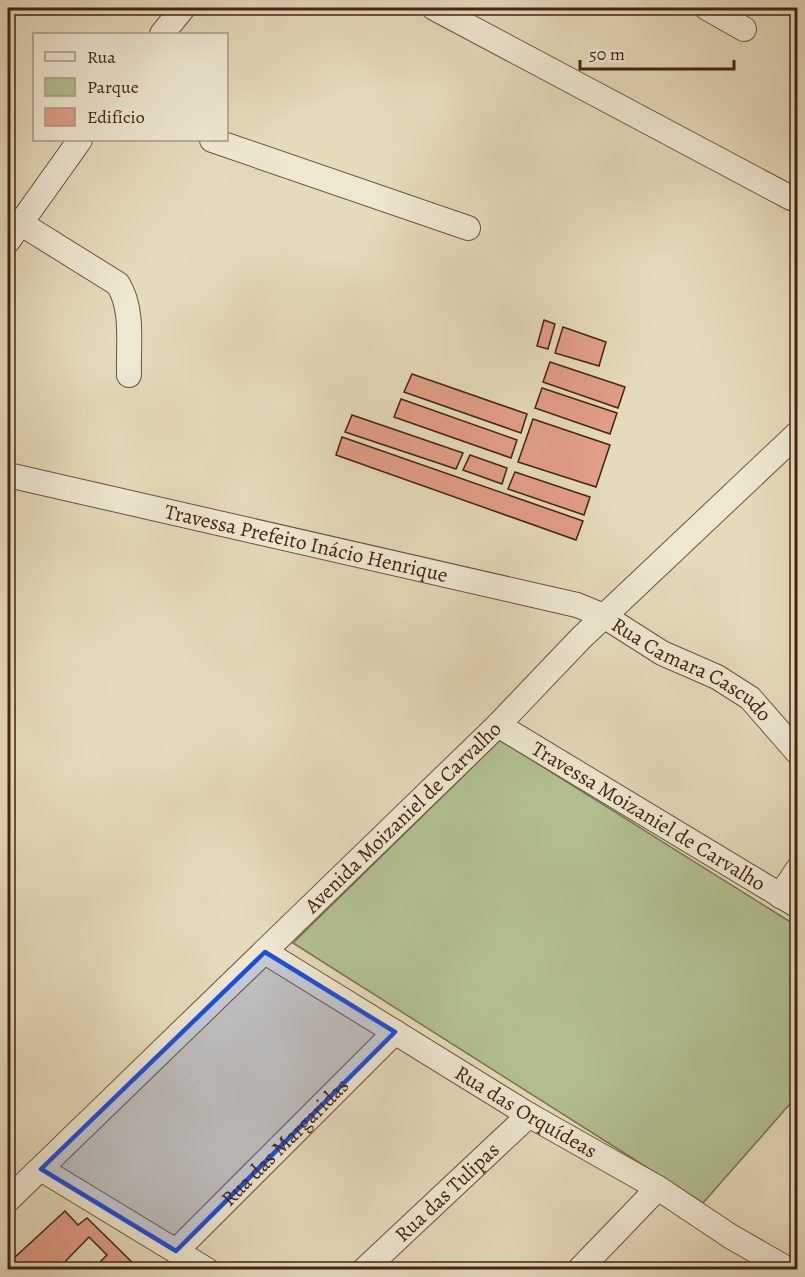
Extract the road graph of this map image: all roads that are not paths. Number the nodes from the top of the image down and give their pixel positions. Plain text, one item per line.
1 (183, 8) edge
2 (434, 8) edge
3 (707, 8) edge
4 (744, 29) dead end
5 (163, 33) edge
6 (79, 141) edge
7 (215, 141) edge
8 (791, 198) dead end
9 (468, 228) dead end
10 (14, 232) edge
11 (129, 375) dead end
12 (798, 433) edge
13 (8, 475) edge
14 (604, 616) junction
15 (498, 725) junction
16 (798, 753) edge
17 (798, 870) edge
18 (789, 901) edge
19 (266, 952) junction
20 (395, 1032) junction
21 (528, 1115) junction
22 (41, 1169) junction
23 (658, 1188) junction
24 (8, 1200) edge
25 (176, 1251) junction
26 (798, 1263) edge
27 (207, 1269) edge
28 (364, 1269) edge
29 (579, 1269) edge
30 (790, 1269) edge

1 - 5 street
2 - 8 street
3 - 4 street
6 - 10 street
7 - 9 street
10 - 11 street
12 - 14 street, Avenida Moizaniel de Carvalho
13 - 14 street, Travessa Prefeito Inácio Henrique
14 - 15 street, Avenida Moizaniel de Carvalho
14 - 16 street, Rua Camara Cascudo
15 - 18 street, Travessa Moizaniel de Carvalho
15 - 19 street, Avenida Moizaniel de Carvalho
17 - 18 street
19 - 20 street, Rua das Orquídeas
19 - 22 street, Avenida Moizaniel de Carvalho
20 - 21 street, Rua das Orquídeas
20 - 25 street, Rua das Margaridas
21 - 23 street, Rua das Orquídeas
21 - 28 street, Rua das Tulipas
22 - 24 street, Avenida Moizaniel de Carvalho
22 - 25 street
23 - 29 street
23 - 30 street, Rua das Orquídeas
25 - 27 street
26 - 30 street

